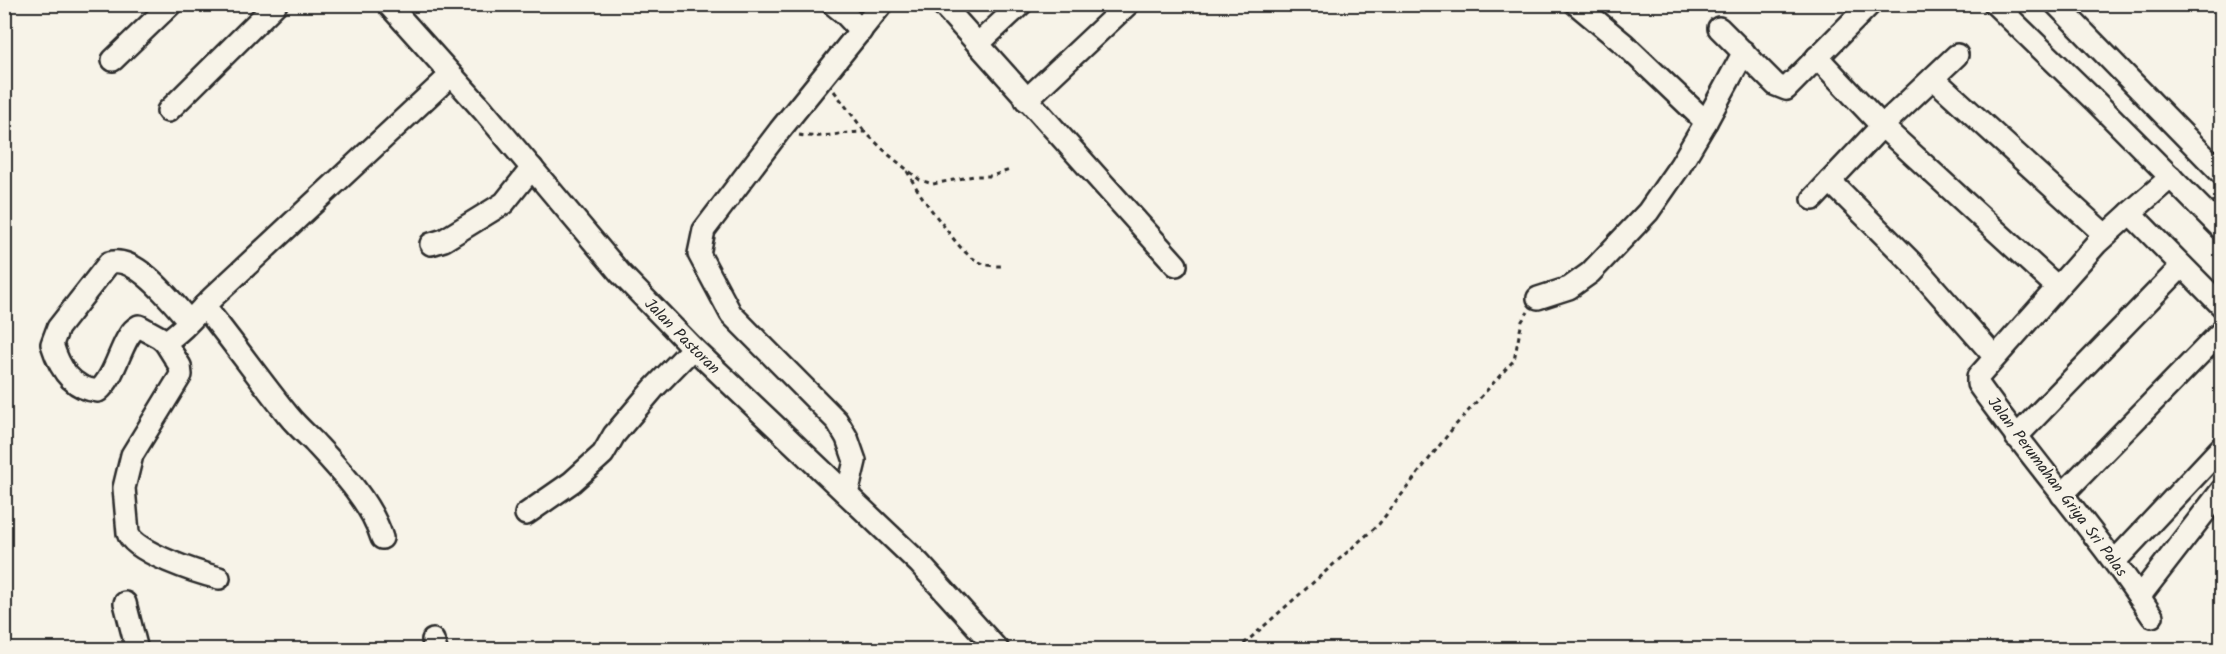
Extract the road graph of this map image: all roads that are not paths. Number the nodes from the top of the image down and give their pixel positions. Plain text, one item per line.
1 (171, 4) edge
2 (276, 4) edge
3 (388, 4) edge
4 (833, 4) edge
5 (882, 4) edge
6 (942, 4) edge
7 (1021, 4) edge
8 (1128, 4) edge
9 (1576, 4) edge
10 (1870, 4) edge
11 (1995, 4) edge
12 (2056, 4) edge
13 (1719, 28) dead end
14 (861, 31) junction
15 (978, 44) junction
16 (1744, 52) junction
17 (1957, 55) dead end
18 (1817, 57) junction
19 (113, 60) dead end
20 (452, 75) junction
21 (1934, 78) junction
22 (1026, 100) junction
23 (168, 111) dead end
24 (1706, 122) junction
25 (1882, 126) junction
26 (532, 168) junction
27 (2222, 174) edge
28 (2171, 177) junction
29 (1830, 181) junction
30 (1813, 199) dead end
31 (2136, 219) junction
32 (2222, 229) edge
33 (2105, 235) junction
34 (431, 244) dead end
35 (1176, 265) dead end
36 (2182, 266) junction
37 (2057, 287) junction
38 (1538, 298) road end
39 (2222, 306) edge
40 (197, 313) junction
41 (2222, 331) edge
42 (165, 342) junction
43 (693, 348) junction
44 (1995, 357) junction
45 (2016, 436) junction
46 (2222, 447) edge
47 (2222, 490) edge
48 (847, 494) junction
49 (2062, 495) junction
50 (526, 514) dead end
51 (382, 538) dead end
52 (2115, 561) junction
53 (219, 578) dead end
54 (2139, 597) junction
55 (125, 603) dead end
56 (2151, 616) dead end
57 (136, 650) edge
58 (998, 650) edge

1 - 19 street
2 - 23 street
3 - 20 street, Jalan Pastoran
4 - 14 street
5 - 14 street
6 - 15 street
7 - 15 street
8 - 22 street
9 - 24 street
10 - 18 street
11 - 28 street
12 - 27 street
13 - 16 street
14 - 48 street
15 - 22 street
16 - 18 street
16 - 24 street
17 - 21 street
18 - 25 street
20 - 26 street, Jalan Pastoran
20 - 40 street
21 - 25 street
21 - 33 street
22 - 35 street
24 - 38 street
25 - 29 street
25 - 37 street
26 - 34 street
26 - 43 street, Jalan Pastoran
28 - 31 street
28 - 32 street
29 - 30 street
29 - 44 street
31 - 33 street
31 - 36 street
33 - 37 street
36 - 39 street
36 - 45 street
37 - 44 street
40 - 42 street
40 - 42 street
40 - 51 street
41 - 49 street
42 - 53 street
43 - 48 street, Jalan Pastoran
43 - 50 street
44 - 45 street, Jalan Perumahan Griya Sri Palas
45 - 49 street, Jalan Perumahan Griya Sri Palas
46 - 52 street
47 - 54 street, Jalan Perumahan Griya Sri Palas
48 - 58 street, Jalan Pastoran
49 - 52 street, Jalan Perumahan Griya Sri Palas
52 - 54 street, Jalan Perumahan Griya Sri Palas
54 - 56 street, Jalan Perumahan Griya Sri Palas
55 - 57 street

